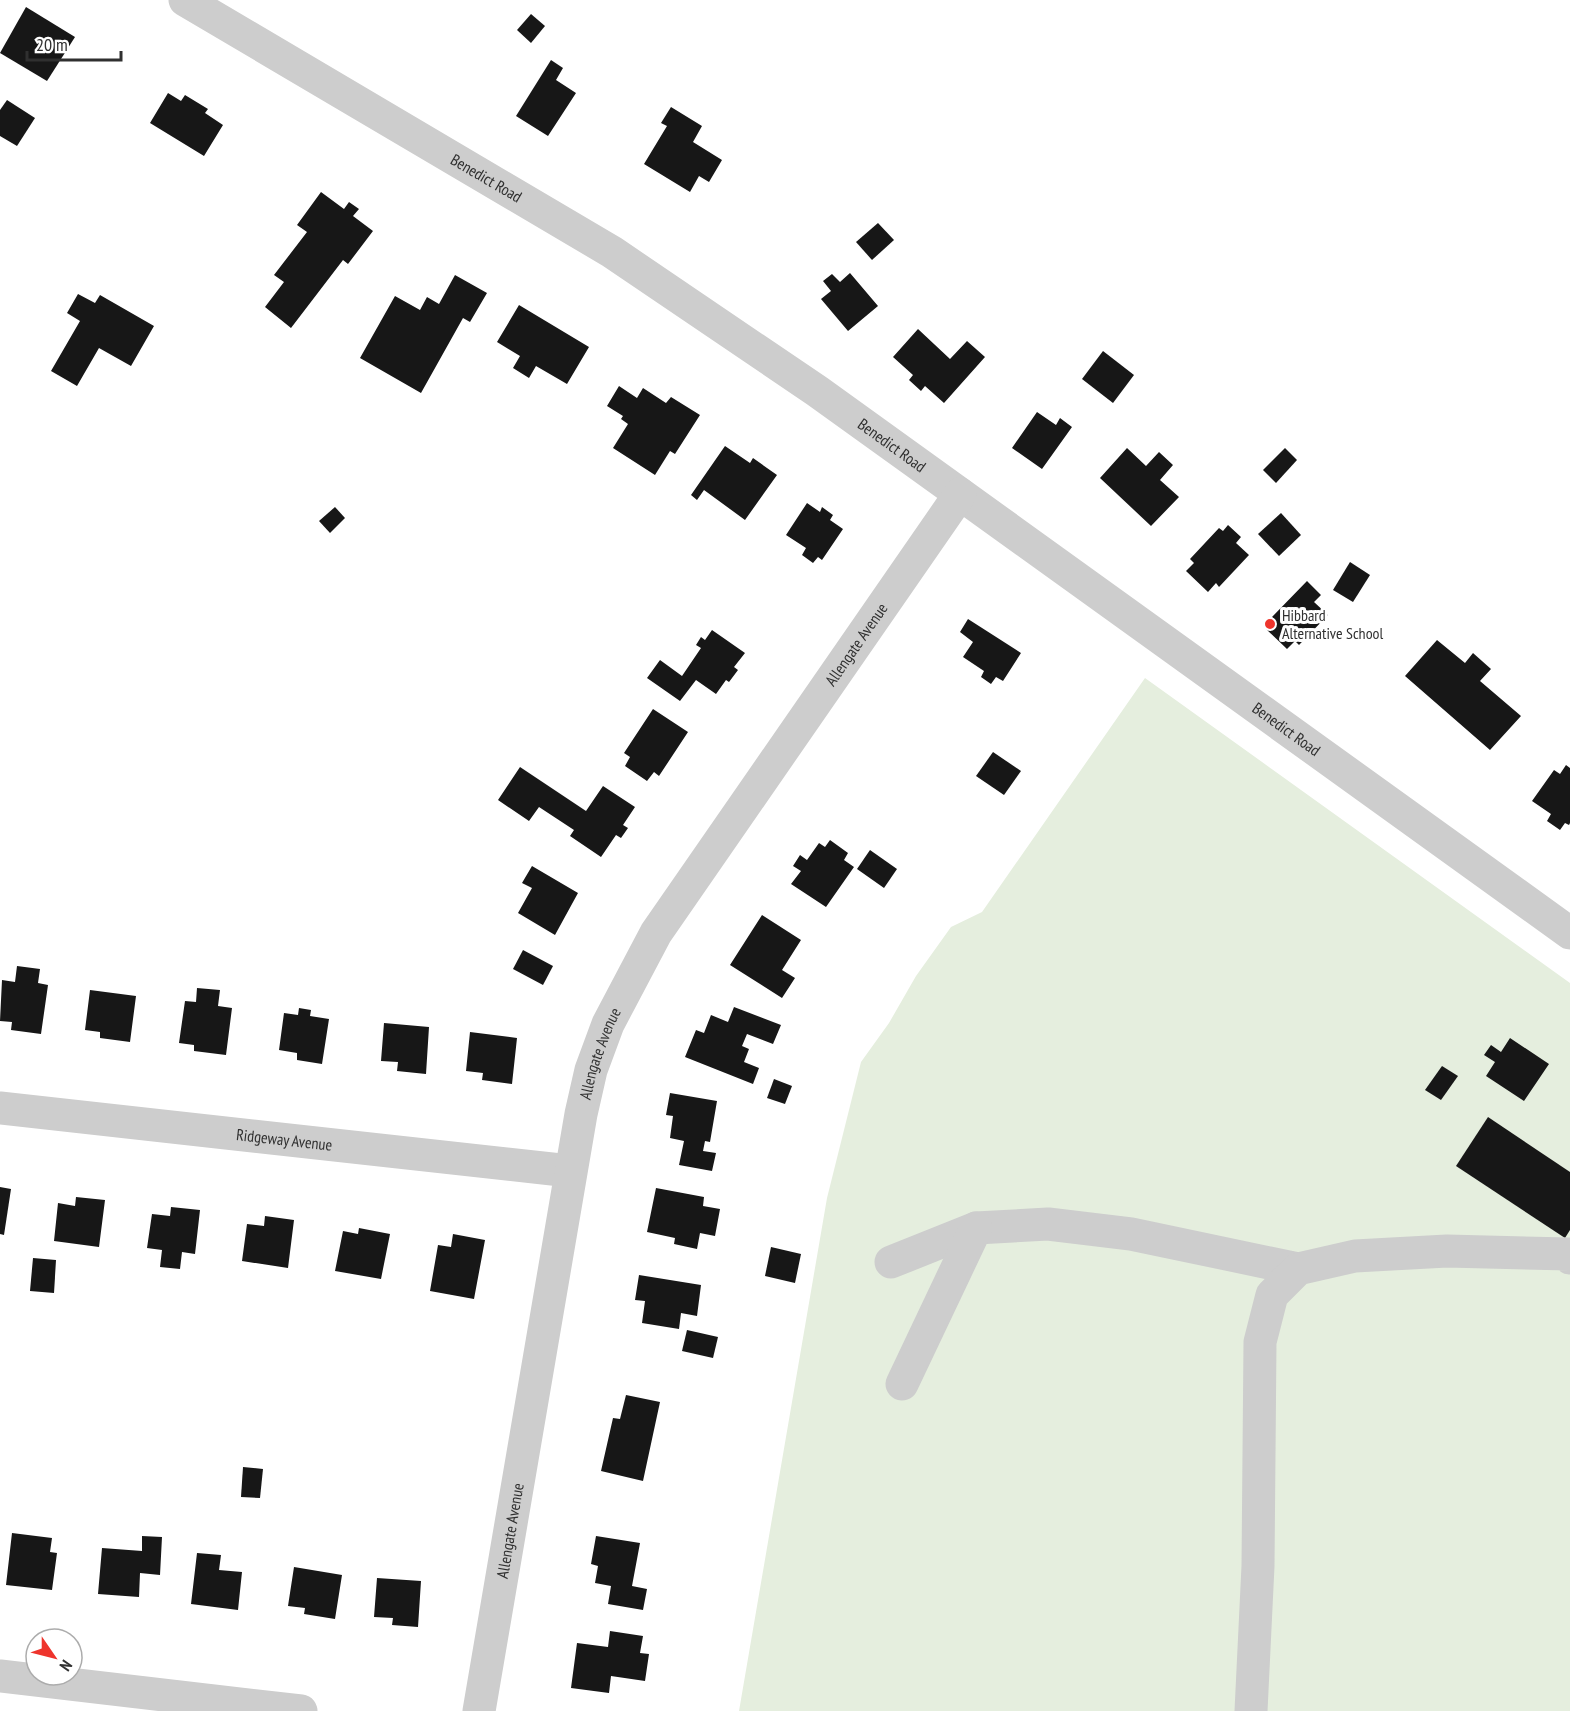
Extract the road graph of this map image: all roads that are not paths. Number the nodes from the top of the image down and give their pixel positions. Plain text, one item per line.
1 (185, 0) edge
2 (960, 494) junction
3 (1570, 933) edge
4 (0, 1108) edge
5 (570, 1171) junction
6 (976, 1228) junction
7 (1570, 1258) edge
8 (891, 1262) dead end
9 (1298, 1269) junction
10 (902, 1384) dead end
11 (0, 1676) edge
12 (301, 1711) edge
13 (479, 1711) edge
14 (1251, 1711) edge

1 - 2 street, Benedict Road
2 - 3 street, Benedict Road
2 - 5 street, Allengate Avenue
4 - 5 street, Ridgeway Avenue
5 - 13 street, Allengate Avenue
6 - 8 street
6 - 9 street
6 - 10 street
7 - 9 street
9 - 14 street
11 - 12 street

